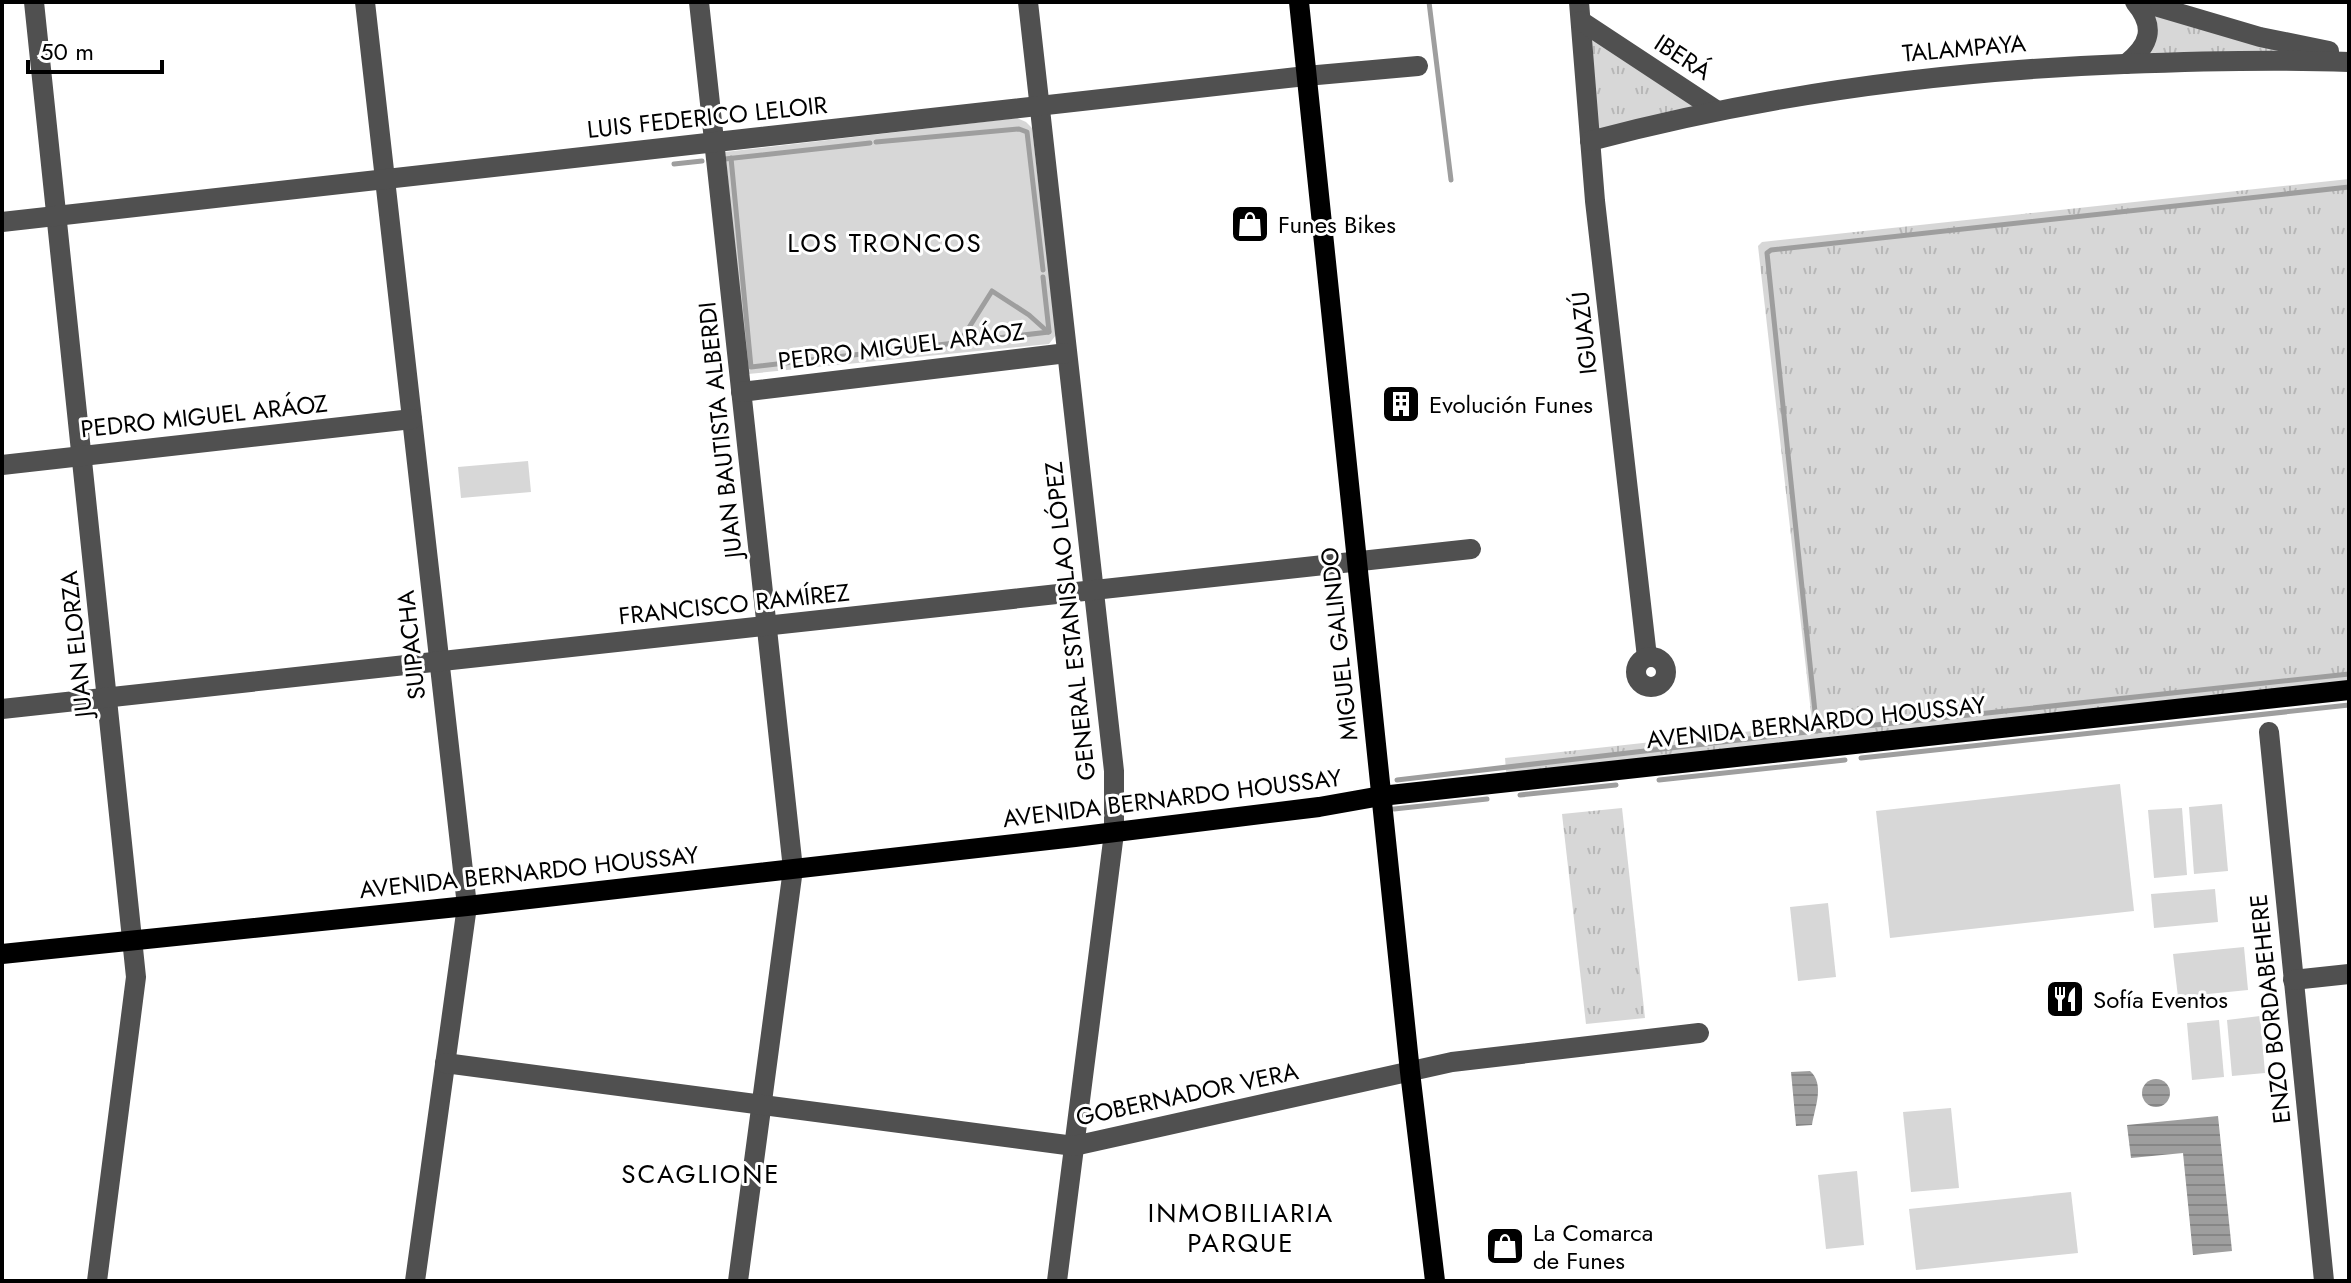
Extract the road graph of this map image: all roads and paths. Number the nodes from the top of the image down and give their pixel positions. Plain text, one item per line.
1 (34, 2) edge
2 (365, 2) edge
3 (699, 2) edge
4 (1028, 2) edge
5 (1299, 2) edge
6 (2138, 2) edge
7 (1580, 11) edge
8 (2349, 55) edge
9 (2349, 62) edge
10 (2126, 64) junction
11 (1418, 66) dead end
12 (1306, 76) junction
13 (1040, 106) junction
14 (1716, 110) junction
15 (1590, 141) junction
16 (714, 143) junction
17 (385, 179) junction
18 (57, 216) junction
19 (2, 222) edge
20 (1067, 353) junction
21 (741, 392) junction
22 (412, 419) junction
23 (83, 456) junction
24 (2, 465) edge
25 (1471, 549) dead end
26 (1357, 562) junction
27 (1094, 590) junction
28 (767, 626) junction
29 (1647, 657) dead end
30 (439, 662) junction
31 (2349, 690) edge
32 (108, 698) junction
33 (2, 709) edge
34 (2269, 732) dead end
35 (1381, 796) junction
36 (1114, 833) junction
37 (793, 869) junction
38 (467, 906) junction
39 (133, 940) junction
40 (2, 954) edge
41 (2349, 974) edge
42 (2293, 980) junction
43 (1699, 1033) dead end
44 (445, 1063) junction
45 (1410, 1072) junction
46 (762, 1105) junction
47 (1074, 1146) junction
48 (97, 1281) edge
49 (415, 1281) edge
50 (738, 1281) edge
51 (1057, 1281) edge
52 (1435, 1281) edge
53 (2324, 1281) edge

1 - 18 street, JUAN ELORZA
2 - 17 street, SUIPACHA
3 - 16 street, JUAN BAUTISTA ALBERDI
4 - 13 street, GENERAL ESTANISLAO LÓPEZ
5 - 12 main road, MIGUEL GALINDO
6 - 8 street
6 - 10 street
7 - 14 street, IBERÁ
7 - 15 street, IGUAZÚ
9 - 10 street, TALAMPAYA
10 - 14 street, TALAMPAYA
11 - 12 street, LUIS FEDERICO LELOIR
12 - 13 street, LUIS FEDERICO LELOIR
12 - 26 main road, MIGUEL GALINDO
13 - 16 street, LUIS FEDERICO LELOIR
13 - 20 street, GENERAL ESTANISLAO LÓPEZ
14 - 15 street, TALAMPAYA
15 - 29 street, IGUAZÚ
16 - 17 street, LUIS FEDERICO LELOIR
16 - 21 street, JUAN BAUTISTA ALBERDI
17 - 18 street, LUIS FEDERICO LELOIR
17 - 22 street, SUIPACHA
18 - 19 street, LUIS FEDERICO LELOIR
18 - 23 street, JUAN ELORZA
20 - 21 street, PEDRO MIGUEL ARÁOZ
20 - 27 street, GENERAL ESTANISLAO LÓPEZ
21 - 28 street, JUAN BAUTISTA ALBERDI
22 - 23 street, PEDRO MIGUEL ARÁOZ
22 - 30 street, SUIPACHA
23 - 24 street, PEDRO MIGUEL ARÁOZ
23 - 32 street, JUAN ELORZA
25 - 26 street, FRANCISCO RAMÍREZ
26 - 27 street, FRANCISCO RAMÍREZ
26 - 35 main road, MIGUEL GALINDO
27 - 28 street, FRANCISCO RAMÍREZ
27 - 36 street, GENERAL ESTANISLAO LÓPEZ
28 - 30 street, FRANCISCO RAMÍREZ
28 - 37 street, JUAN BAUTISTA ALBERDI
30 - 32 street, FRANCISCO RAMÍREZ
30 - 38 street, SUIPACHA
31 - 35 main road, AVENIDA BERNARDO HOUSSAY
32 - 33 street, FRANCISCO RAMÍREZ
32 - 39 street, JUAN ELORZA
34 - 42 street, ENZO BORDABEHERE
35 - 36 main road, AVENIDA BERNARDO HOUSSAY
35 - 45 main road, MIGUEL GALINDO
36 - 37 main road, AVENIDA BERNARDO HOUSSAY
36 - 47 street, GENERAL ESTANISLAO LÓPEZ
37 - 38 main road, AVENIDA BERNARDO HOUSSAY
37 - 46 street, JUAN BAUTISTA ALBERDI
38 - 39 main road, AVENIDA BERNARDO HOUSSAY
38 - 44 street, SUIPACHA
39 - 40 main road, AVENIDA BERNARDO HOUSSAY
39 - 48 street, JUAN ELORZA
41 - 42 street
42 - 53 street, ENZO BORDABEHERE
43 - 45 street, GOBERNADOR VERA
44 - 46 street, GOBERNADOR VERA
44 - 49 street, SUIPACHA
45 - 47 street, GOBERNADOR VERA
45 - 52 main road, MIGUEL GALINDO
46 - 47 street, GOBERNADOR VERA
46 - 50 street, JUAN BAUTISTA ALBERDI
47 - 51 street, GENERAL ESTANISLAO LÓPEZ

